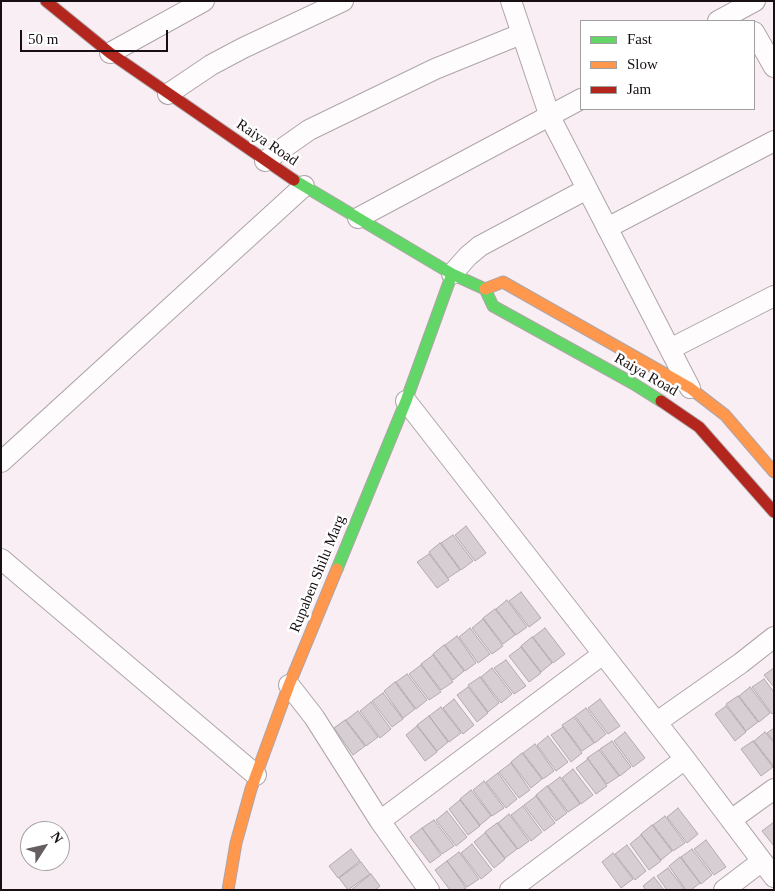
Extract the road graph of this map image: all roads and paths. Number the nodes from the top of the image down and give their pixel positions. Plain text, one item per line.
1 (204, 1) edge
2 (343, 1) edge
3 (511, 1) edge
4 (54, 4) edge
5 (745, 8) edge
6 (720, 20) edge
7 (521, 34) junction
8 (755, 34) edge
9 (110, 53) junction
10 (774, 67) edge
11 (168, 94) junction
12 (580, 100) edge
13 (550, 117) junction
14 (774, 141) edge
15 (265, 161) junction
16 (304, 186) junction
17 (587, 189) junction
18 (358, 218) junction
19 (607, 228) junction
20 (452, 274) junction
21 (485, 289) junction
22 (774, 296) edge
23 (670, 349) junction
24 (690, 388) junction
25 (406, 401) junction
26 (1, 462) edge
27 (774, 472) edge
28 (774, 512) edge
29 (1, 559) edge
30 (774, 636) edge
31 (603, 654) junction
32 (289, 685) junction
33 (657, 722) junction
34 (685, 758) junction
35 (256, 775) junction
36 (774, 789) edge
37 (731, 820) junction
38 (380, 821) junction
39 (768, 869) edge
40 (228, 890) edge
41 (429, 890) edge
42 (510, 890) edge
43 (724, 890) edge

1 - 9 street
2 - 11 street
3 - 7 street
4 - 9 street, Raiya Road
5 - 6 street
7 - 13 street
7 - 15 street
8 - 10 street
9 - 11 street, Raiya Road
11 - 15 street, Raiya Road
12 - 13 street
13 - 17 street
13 - 18 street
14 - 19 street
15 - 16 street, Raiya Road
16 - 18 street, Raiya Road
16 - 26 street
17 - 19 street
17 - 20 street
18 - 20 street, Raiya Road
19 - 23 street
20 - 21 street, Raiya Road
20 - 25 street, Rupaben Shilu Marg
21 - 24 street, Raiya Road
21 - 28 street, Raiya Road
22 - 23 street
23 - 24 street
24 - 27 street, Raiya Road
25 - 31 street
25 - 32 street, Rupaben Shilu Marg
29 - 35 street
30 - 33 street
31 - 33 street
31 - 38 street
32 - 35 street, Rupaben Shilu Marg
32 - 38 street
33 - 34 street
34 - 37 street
34 - 42 street
35 - 40 street, Rupaben Shilu Marg
36 - 37 street
37 - 39 street
38 - 41 street
39 - 43 street

